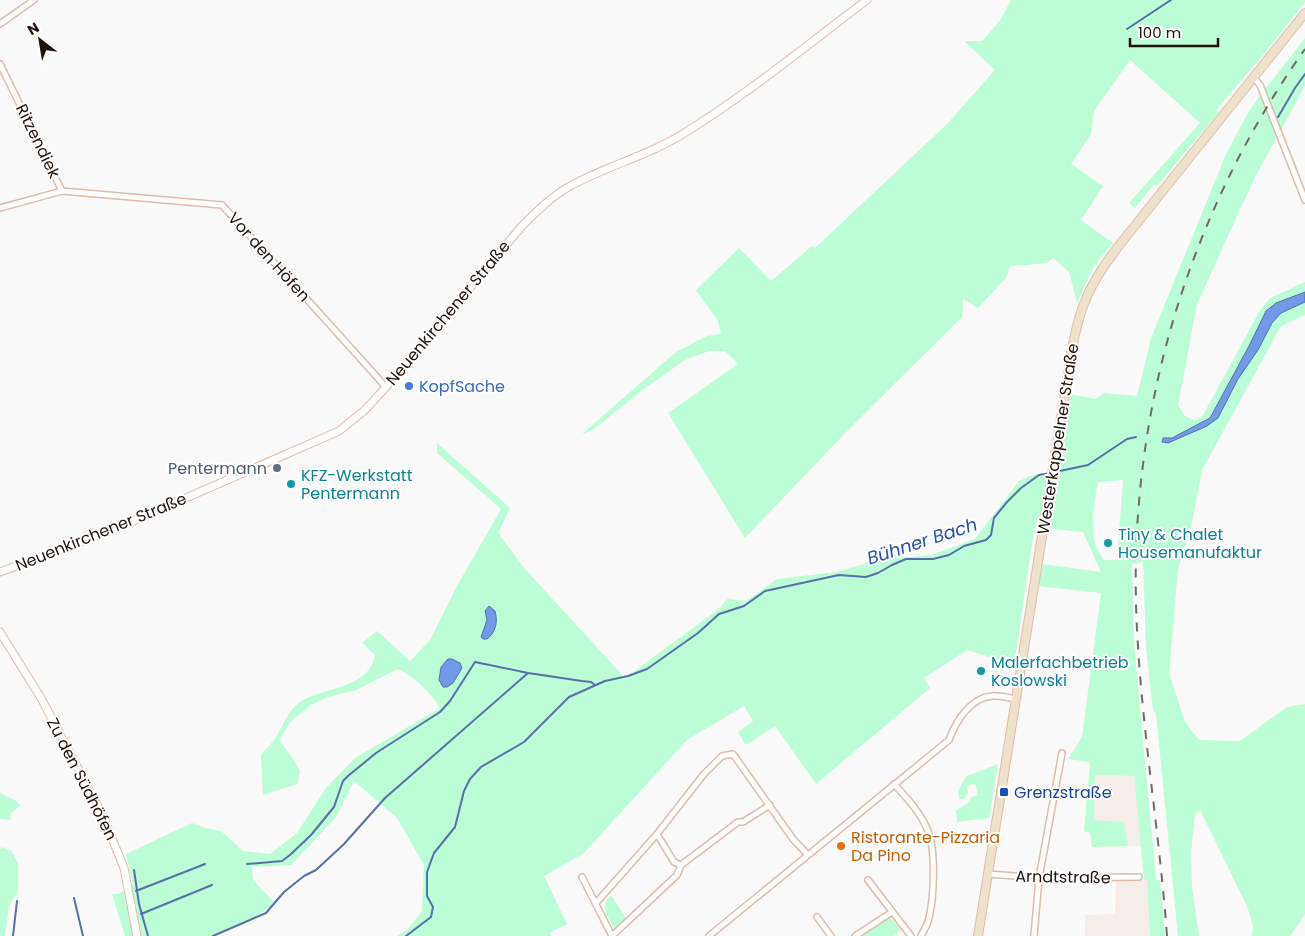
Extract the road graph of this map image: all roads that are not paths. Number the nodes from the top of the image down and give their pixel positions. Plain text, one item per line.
1 (34, 0) edge
2 (867, 0) edge
3 (1305, 13) edge
4 (0, 24) edge
5 (0, 64) edge
6 (1254, 78) junction
7 (62, 191) junction
8 (1305, 200) edge
9 (0, 208) edge
10 (386, 387) junction
11 (0, 572) edge
12 (0, 632) edge
13 (1016, 699) junction
14 (1062, 753) dead end
15 (894, 784) junction
16 (770, 804) junction
17 (657, 834) junction
18 (808, 855) junction
19 (681, 865) junction
20 (988, 874) junction
21 (582, 877) dead end
22 (1139, 877) dead end
23 (1039, 878) junction
24 (868, 880) dead end
25 (596, 903) junction
26 (892, 912) junction
27 (817, 917) dead end
28 (137, 936) edge
29 (612, 936) edge
30 (710, 936) edge
31 (831, 936) edge
32 (855, 936) edge
33 (912, 936) edge
34 (921, 936) edge
35 (978, 936) edge
36 (1034, 936) edge

1 - 4 street
2 - 10 street, Neuenkirchener Straße
3 - 6 main road, Westerkappelner Straße
5 - 7 street, Ritzendiek
6 - 8 street
6 - 13 main road, Westerkappelner Straße
7 - 9 street, Vor den Höfen
7 - 10 street, Vor den Höfen
10 - 11 street, Neuenkirchener Straße
12 - 28 street, Zu den Südhöfen
13 - 15 street
13 - 20 main road, Westerkappelner Straße
14 - 23 street
15 - 18 street
15 - 34 street
16 - 17 street
16 - 18 street
16 - 19 street
17 - 19 street
17 - 25 street
18 - 30 street
19 - 29 street
20 - 23 street, Arndtstraße
20 - 35 main road, Westerkappelner Straße
21 - 25 street
22 - 23 street, Arndtstraße
23 - 36 street
24 - 26 street
25 - 29 street
26 - 32 street
26 - 33 street
27 - 31 street

